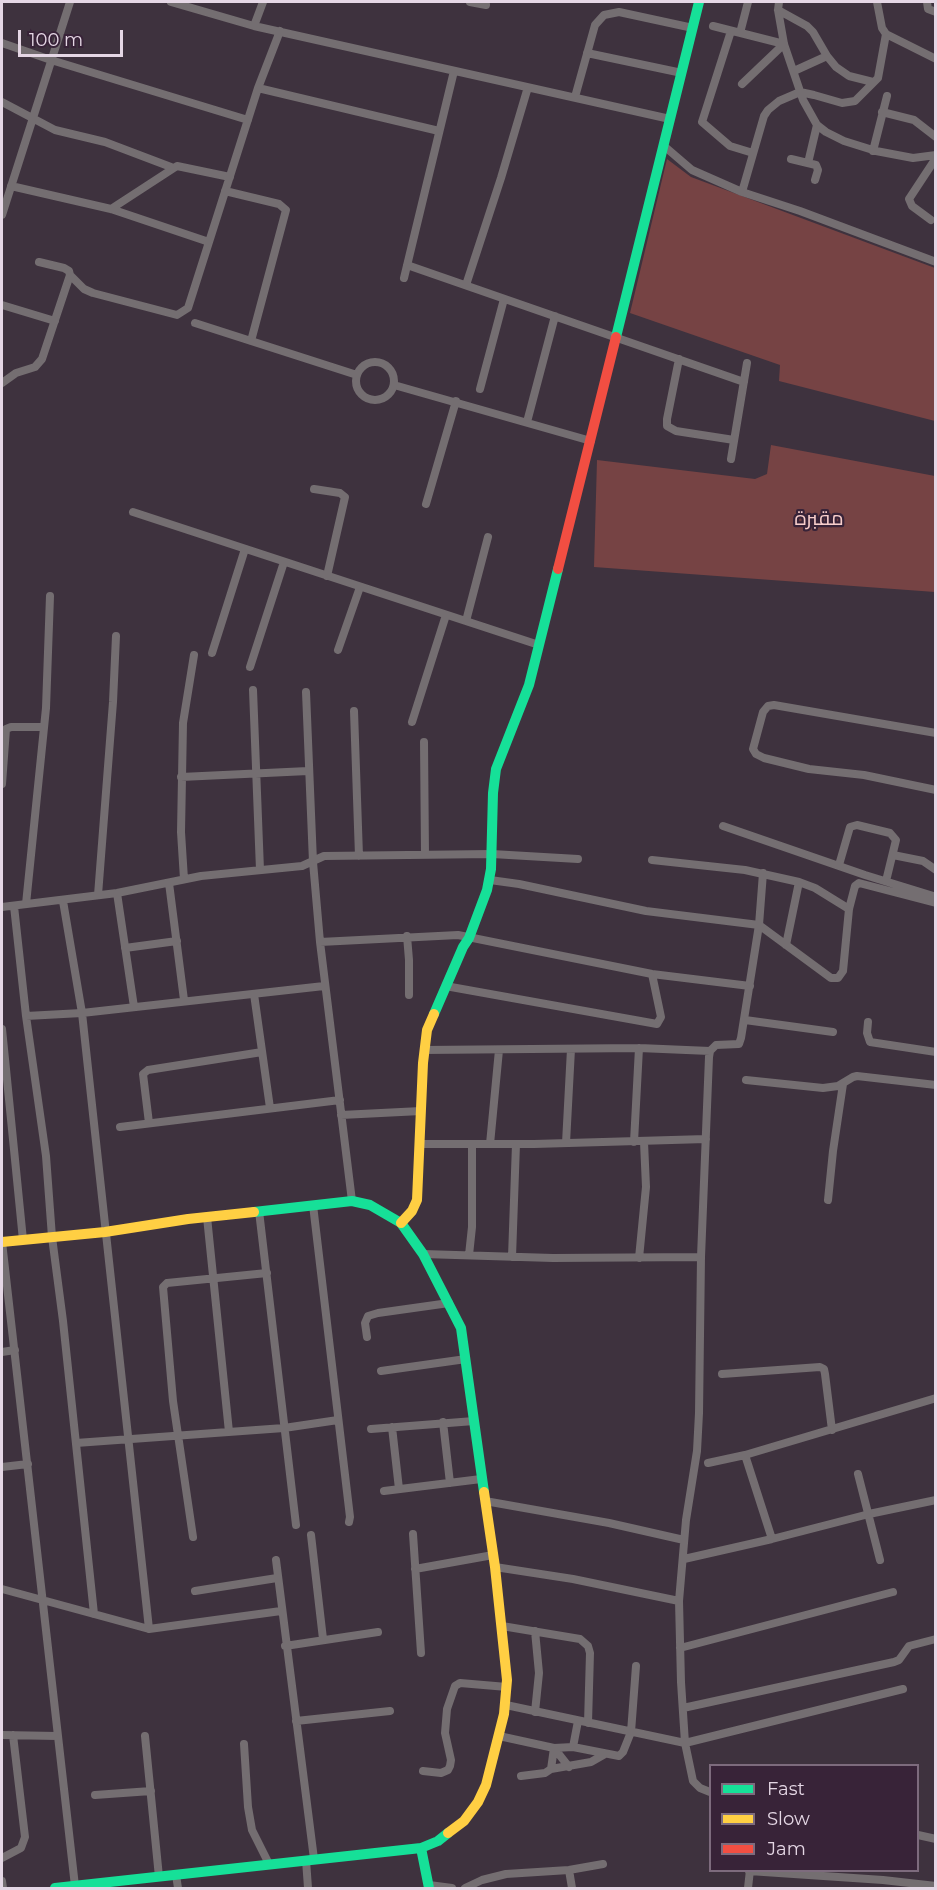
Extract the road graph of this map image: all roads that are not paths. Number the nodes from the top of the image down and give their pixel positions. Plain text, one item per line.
1 (70, 2) edge
2 (171, 2) edge
3 (263, 2) edge
4 (470, 2) edge
5 (699, 2) edge
6 (748, 2) edge
7 (779, 2) edge
8 (877, 2) edge
9 (927, 2) edge
10 (486, 5) dead end
11 (778, 10) junction
12 (936, 12) edge
13 (254, 26) junction
14 (713, 26) dead end
15 (693, 28) junction
16 (280, 31) junction
17 (735, 32) junction
18 (886, 34) junction
19 (2, 43) edge
20 (784, 44) junction
21 (587, 53) junction
22 (827, 56) junction
23 (936, 58) edge
24 (51, 60) junction
25 (454, 71) junction
26 (794, 71) junction
27 (682, 72) junction
28 (873, 82) junction
29 (742, 84) dead end
30 (528, 87) junction
31 (258, 88) junction
32 (800, 92) junction
33 (887, 96) dead end
34 (575, 97) junction
35 (2, 102) edge
36 (882, 112) junction
37 (32, 119) junction
38 (670, 119) junction
39 (248, 120) junction
40 (817, 125) junction
41 (439, 131) junction
42 (936, 138) edge
43 (664, 146) junction
44 (873, 150) junction
45 (753, 153) junction
46 (936, 157) edge
47 (791, 159) dead end
48 (808, 163) junction
49 (171, 167) junction
50 (230, 177) junction
51 (815, 180) dead end
52 (11, 186) junction
53 (225, 191) junction
54 (742, 192) junction
55 (111, 209) junction
56 (2, 215) edge
57 (931, 220) dead end
58 (209, 242) junction
59 (39, 262) dead end
60 (936, 262) edge
61 (407, 265) junction
62 (70, 275) junction
63 (404, 278) dead end
64 (466, 285) junction
65 (504, 299) junction
66 (2, 305) edge
67 (555, 316) junction
68 (55, 321) junction
69 (195, 323) dead end
70 (616, 337) junction
71 (251, 341) junction
72 (680, 359) junction
73 (747, 363) dead end
74 (357, 375) junction
75 (744, 382) junction
76 (2, 383) edge
77 (394, 385) junction
78 (480, 389) dead end
79 (456, 401) junction
80 (528, 423) junction
81 (735, 440) junction
82 (591, 441) junction
83 (731, 459) dead end
84 (314, 489) dead end
85 (426, 504) dead end
86 (133, 512) dead end
87 (488, 537) dead end
88 (244, 549) junction
89 (284, 562) junction
90 (327, 576) junction
91 (360, 586) junction
92 (50, 596) dead end
93 (446, 615) junction
94 (466, 621) junction
95 (116, 636) dead end
96 (539, 645) junction
97 (338, 650) dead end
98 (212, 653) dead end
99 (194, 655) dead end
100 (250, 667) dead end
101 (253, 690) dead end
102 (306, 692) dead end
103 (354, 711) dead end
104 (412, 722) dead end
105 (44, 727) junction
106 (936, 733) edge
107 (424, 742) dead end
108 (3, 746) edge
109 (308, 771) junction
110 (256, 774) junction
111 (181, 777) junction
112 (2, 784) edge
113 (936, 790) edge
114 (723, 826) dead end
115 (492, 854) junction
116 (425, 855) junction
117 (893, 855) junction
118 (359, 856) junction
119 (578, 858) dead end
120 (652, 860) dead end
121 (313, 862) junction
122 (839, 866) junction
123 (260, 870) junction
124 (936, 870) edge
125 (763, 873) junction
126 (184, 879) junction
127 (490, 880) junction
128 (886, 881) junction
129 (799, 882) junction
130 (170, 884) junction
131 (117, 892) junction
132 (98, 895) junction
133 (936, 897) edge
134 (63, 901) junction
135 (936, 903) edge
136 (26, 904) junction
137 (14, 906) junction
138 (2, 907) edge
139 (849, 909) junction
140 (759, 925) junction
141 (407, 936) junction
142 (469, 938) junction
143 (177, 941) junction
144 (320, 942) junction
145 (786, 945) junction
146 (125, 948) junction
147 (652, 974) junction
148 (324, 986) junction
149 (750, 986) junction
150 (451, 987) junction
151 (254, 994) junction
152 (409, 995) dead end
153 (184, 1000) junction
154 (134, 1007) junction
155 (82, 1013) junction
156 (26, 1016) junction
157 (744, 1020) junction
158 (868, 1022) dead end
159 (2, 1029) edge
160 (833, 1032) dead end
161 (426, 1038) junction
162 (571, 1048) junction
163 (639, 1048) junction
164 (424, 1050) junction
165 (499, 1050) junction
166 (710, 1051) junction
167 (936, 1052) edge
168 (262, 1053) junction
169 (4, 1068) edge
170 (746, 1080) dead end
171 (843, 1084) junction
172 (936, 1085) edge
173 (340, 1100) junction
174 (270, 1108) junction
175 (421, 1111) junction
176 (342, 1115) junction
177 (148, 1123) junction
178 (120, 1127) dead end
179 (706, 1140) junction
180 (634, 1142) junction
181 (644, 1142) junction
182 (566, 1143) junction
183 (420, 1144) junction
184 (472, 1144) junction
185 (490, 1144) junction
186 (516, 1144) junction
187 (828, 1200) dead end
188 (351, 1201) junction
189 (313, 1205) junction
190 (260, 1211) junction
191 (207, 1217) junction
192 (401, 1223) junction
193 (105, 1232) junction
194 (52, 1237) junction
195 (23, 1240) junction
196 (2, 1242) edge
197 (423, 1254) junction
198 (469, 1255) junction
199 (512, 1257) junction
200 (701, 1257) junction
201 (639, 1258) junction
202 (267, 1273) junction
203 (213, 1279) junction
204 (450, 1303) junction
205 (367, 1337) dead end
206 (15, 1350) junction
207 (2, 1352) edge
208 (466, 1359) junction
209 (381, 1371) dead end
210 (722, 1374) dead end
211 (936, 1398) edge
212 (338, 1420) junction
213 (474, 1421) junction
214 (443, 1422) junction
215 (392, 1427) junction
216 (284, 1428) junction
217 (371, 1429) dead end
218 (832, 1430) junction
219 (229, 1432) junction
220 (178, 1437) junction
221 (128, 1439) junction
222 (76, 1443) junction
223 (745, 1455) junction
224 (708, 1463) dead end
225 (28, 1464) junction
226 (2, 1467) edge
227 (858, 1474) dead end
228 (481, 1479) junction
229 (450, 1483) junction
230 (399, 1489) junction
231 (384, 1491) dead end
232 (936, 1500) edge
233 (485, 1501) junction
234 (869, 1514) junction
235 (350, 1522) dead end
236 (296, 1525) dead end
237 (413, 1534) dead end
238 (311, 1535) dead end
239 (193, 1537) dead end
240 (772, 1539) junction
241 (684, 1540) junction
242 (493, 1555) junction
243 (684, 1559) junction
244 (276, 1560) dead end
245 (880, 1560) dead end
246 (495, 1568) junction
247 (415, 1569) junction
248 (277, 1578) junction
249 (2, 1589) edge
250 (195, 1591) dead end
251 (893, 1592) dead end
252 (42, 1600) junction
253 (679, 1601) junction
254 (281, 1611) junction
255 (94, 1614) junction
256 (502, 1626) junction
257 (149, 1629) junction
258 (535, 1631) junction
259 (378, 1632) dead end
260 (323, 1639) junction
261 (936, 1639) edge
262 (285, 1646) junction
263 (680, 1648) junction
264 (421, 1653) dead end
265 (636, 1666) dead end
266 (507, 1687) junction
267 (903, 1689) dead end
268 (506, 1705) junction
269 (683, 1708) junction
270 (390, 1711) dead end
271 (535, 1712) junction
272 (296, 1721) junction
273 (578, 1721) junction
274 (588, 1723) junction
275 (631, 1732) junction
276 (2, 1734) edge
277 (13, 1735) junction
278 (57, 1736) junction
279 (146, 1736) dead end
280 (499, 1736) junction
281 (685, 1743) junction
282 (244, 1744) dead end
283 (573, 1747) junction
284 (554, 1748) junction
285 (605, 1754) junction
286 (568, 1767) junction
287 (551, 1769) junction
288 (423, 1771) dead end
289 (521, 1776) dead end
290 (151, 1791) junction
291 (709, 1791) edge
292 (95, 1795) dead end
293 (919, 1835) edge
294 (936, 1839) edge
295 (421, 1848) junction
296 (2, 1858) edge
297 (310, 1859) junction
298 (269, 1864) junction
299 (603, 1864) dead end
300 (569, 1870) junction
301 (749, 1872) edge
302 (764, 1872) edge
303 (885, 1872) edge
304 (176, 1875) junction
305 (159, 1877) junction
306 (887, 1880) junction
307 (2, 1881) edge
308 (75, 1886) junction
309 (101, 1886) edge
310 (936, 1886) edge
311 (429, 1887) edge
312 (3, 1888) edge
313 (55, 1888) edge
314 (178, 1888) edge
315 (311, 1888) edge
316 (452, 1888) edge
317 (465, 1888) edge
318 (572, 1888) edge
319 (748, 1888) edge
320 (898, 1888) edge

1 - 24 street
2 - 13 street
3 - 13 street
4 - 10 street
5 - 15 street
6 - 17 street
7 - 11 street
8 - 18 street
9 - 12 street
11 - 20 street
11 - 22 street
13 - 16 street
14 - 17 street
15 - 21 street
15 - 27 street
16 - 25 street
16 - 31 street
17 - 20 street
17 - 45 street
18 - 23 street
18 - 28 street
19 - 24 street
20 - 26 street
20 - 29 street
21 - 27 street
21 - 34 street
22 - 26 street
22 - 28 street
24 - 37 street
24 - 39 street
25 - 30 street
25 - 41 street
26 - 32 street
27 - 38 street
28 - 32 street
30 - 34 street
30 - 64 street
31 - 39 street
31 - 41 street
32 - 40 street
32 - 45 street
33 - 36 street
34 - 38 street
35 - 37 street
36 - 42 street
36 - 44 street
37 - 49 street
37 - 52 street
38 - 43 street
39 - 50 street
40 - 44 street
40 - 48 street
41 - 61 street
43 - 54 street
43 - 70 street
44 - 46 street
45 - 54 street
46 - 57 street
47 - 48 street
48 - 51 street
49 - 50 street
49 - 55 street
50 - 53 street
52 - 55 street
52 - 56 street
53 - 58 street
53 - 71 street
54 - 60 street
55 - 58 street
58 - 62 street
59 - 62 street
61 - 63 street
61 - 64 street
62 - 68 street
64 - 65 street
65 - 67 street
65 - 78 street
66 - 68 street
67 - 70 street
67 - 80 street
68 - 76 street
69 - 71 street
70 - 72 street
70 - 82 street
71 - 74 street
72 - 75 street
72 - 81 street
73 - 75 street
74 - 77 street
74 - 77 street
75 - 81 street
77 - 79 street
79 - 80 street
79 - 85 street
80 - 82 street
81 - 83 street
82 - 96 street
84 - 90 street
86 - 88 street
87 - 94 street
88 - 89 street
88 - 98 street
89 - 90 street
89 - 100 street
90 - 91 street
91 - 93 street
91 - 97 street
92 - 105 street
93 - 94 street
93 - 104 street
94 - 96 street
95 - 132 street
96 - 115 street
99 - 111 street
101 - 110 street
102 - 109 street
103 - 118 street
105 - 108 street
105 - 136 street
106 - 113 street
107 - 116 street
108 - 112 street
109 - 110 street
109 - 121 street
110 - 111 street
110 - 123 street
111 - 126 street
114 - 122 street
115 - 116 street
115 - 119 street
115 - 127 street
116 - 118 street
117 - 122 street
117 - 124 street
117 - 128 street
118 - 121 street
120 - 125 street
121 - 123 street
121 - 144 street
122 - 128 street
123 - 126 street
125 - 129 street
125 - 140 street
126 - 130 street
127 - 140 street
127 - 142 street
128 - 133 street
129 - 139 street
129 - 145 street
130 - 131 street
130 - 143 street
131 - 132 street
131 - 146 street
132 - 134 street
134 - 136 street
134 - 155 street
135 - 139 street
136 - 137 street
137 - 138 street
137 - 156 street
139 - 145 street
140 - 145 street
140 - 149 street
141 - 142 street
141 - 144 street
141 - 152 street
142 - 147 street
142 - 150 street
142 - 161 street
143 - 146 street
143 - 153 street
144 - 148 street
146 - 154 street
147 - 149 street
147 - 150 street
148 - 151 street
148 - 173 street
149 - 157 street
150 - 161 street
151 - 153 street
151 - 168 street
153 - 154 street
154 - 155 street
155 - 156 street
155 - 193 street
156 - 194 street
157 - 160 street
157 - 166 street
158 - 167 street
159 - 169 street
161 - 164 street
162 - 163 street
162 - 165 street
162 - 182 street
163 - 166 street
163 - 180 street
164 - 165 street
164 - 175 street
165 - 185 street
166 - 179 street
168 - 174 street
168 - 177 street
169 - 195 street
170 - 171 street
171 - 172 street
171 - 187 street
173 - 174 street
173 - 176 street
174 - 177 street
175 - 176 street
175 - 183 street
176 - 188 street
177 - 178 street
179 - 181 street
179 - 200 street
180 - 181 street
180 - 182 street
181 - 201 street
182 - 186 street
183 - 184 street
183 - 192 street
184 - 185 street
184 - 198 street
185 - 186 street
186 - 199 street
188 - 189 street
188 - 192 street
189 - 190 street
189 - 212 street
190 - 191 street
190 - 202 street
191 - 193 street
191 - 203 street
192 - 197 street
193 - 194 street
193 - 221 street
194 - 195 street
194 - 222 street
195 - 196 street
196 - 206 street
197 - 198 street
197 - 204 street
198 - 199 street
199 - 201 street
200 - 201 street
200 - 241 street
202 - 203 street
202 - 216 street
203 - 219 street
203 - 220 street
204 - 205 street
204 - 208 street
206 - 207 street
206 - 225 street
208 - 209 street
208 - 213 street
210 - 218 street
211 - 218 street
212 - 216 street
212 - 235 street
213 - 214 street
213 - 228 street
214 - 215 street
214 - 229 street
215 - 217 street
215 - 230 street
216 - 219 street
216 - 236 street
218 - 223 street
219 - 220 street
220 - 221 street
220 - 239 street
221 - 222 street
221 - 257 street
222 - 255 street
223 - 224 street
223 - 240 street
225 - 226 street
225 - 252 street
227 - 234 street
228 - 229 street
228 - 233 street
229 - 230 street
230 - 231 street
232 - 234 street
233 - 241 street
233 - 242 street
234 - 240 street
234 - 245 street
237 - 247 street
238 - 260 street
240 - 243 street
241 - 243 street
242 - 246 street
242 - 247 street
243 - 253 street
244 - 248 street
246 - 253 street
246 - 256 street
247 - 264 street
248 - 250 street
248 - 254 street
249 - 252 street
251 - 263 street
252 - 255 street
252 - 278 street
253 - 263 street
254 - 257 street
254 - 262 street
255 - 257 street
256 - 258 street
256 - 266 street
258 - 271 street
258 - 274 street
259 - 260 street
260 - 262 street
261 - 269 street
262 - 272 street
263 - 269 street
265 - 275 street
266 - 268 street
266 - 288 street
267 - 281 street
268 - 271 street
268 - 280 street
269 - 281 street
270 - 272 street
271 - 273 street
272 - 297 street
273 - 274 street
273 - 283 street
274 - 275 street
275 - 281 street
275 - 285 street
276 - 277 street
277 - 278 street
277 - 296 street
278 - 308 street
279 - 290 street
280 - 284 street
280 - 295 street
281 - 291 street
282 - 298 street
283 - 284 street
283 - 285 street
284 - 286 street
284 - 287 street
285 - 286 street
286 - 287 street
287 - 289 street
290 - 292 street
290 - 305 street
293 - 294 street
295 - 297 street
295 - 311 street
297 - 298 street
297 - 315 street
298 - 304 street
299 - 300 street
300 - 317 street
300 - 318 street
301 - 319 street
302 - 306 street
303 - 306 street
304 - 305 street
304 - 314 street
305 - 309 street
306 - 310 street
306 - 320 street
307 - 312 street
308 - 309 street
308 - 313 street
311 - 316 street

